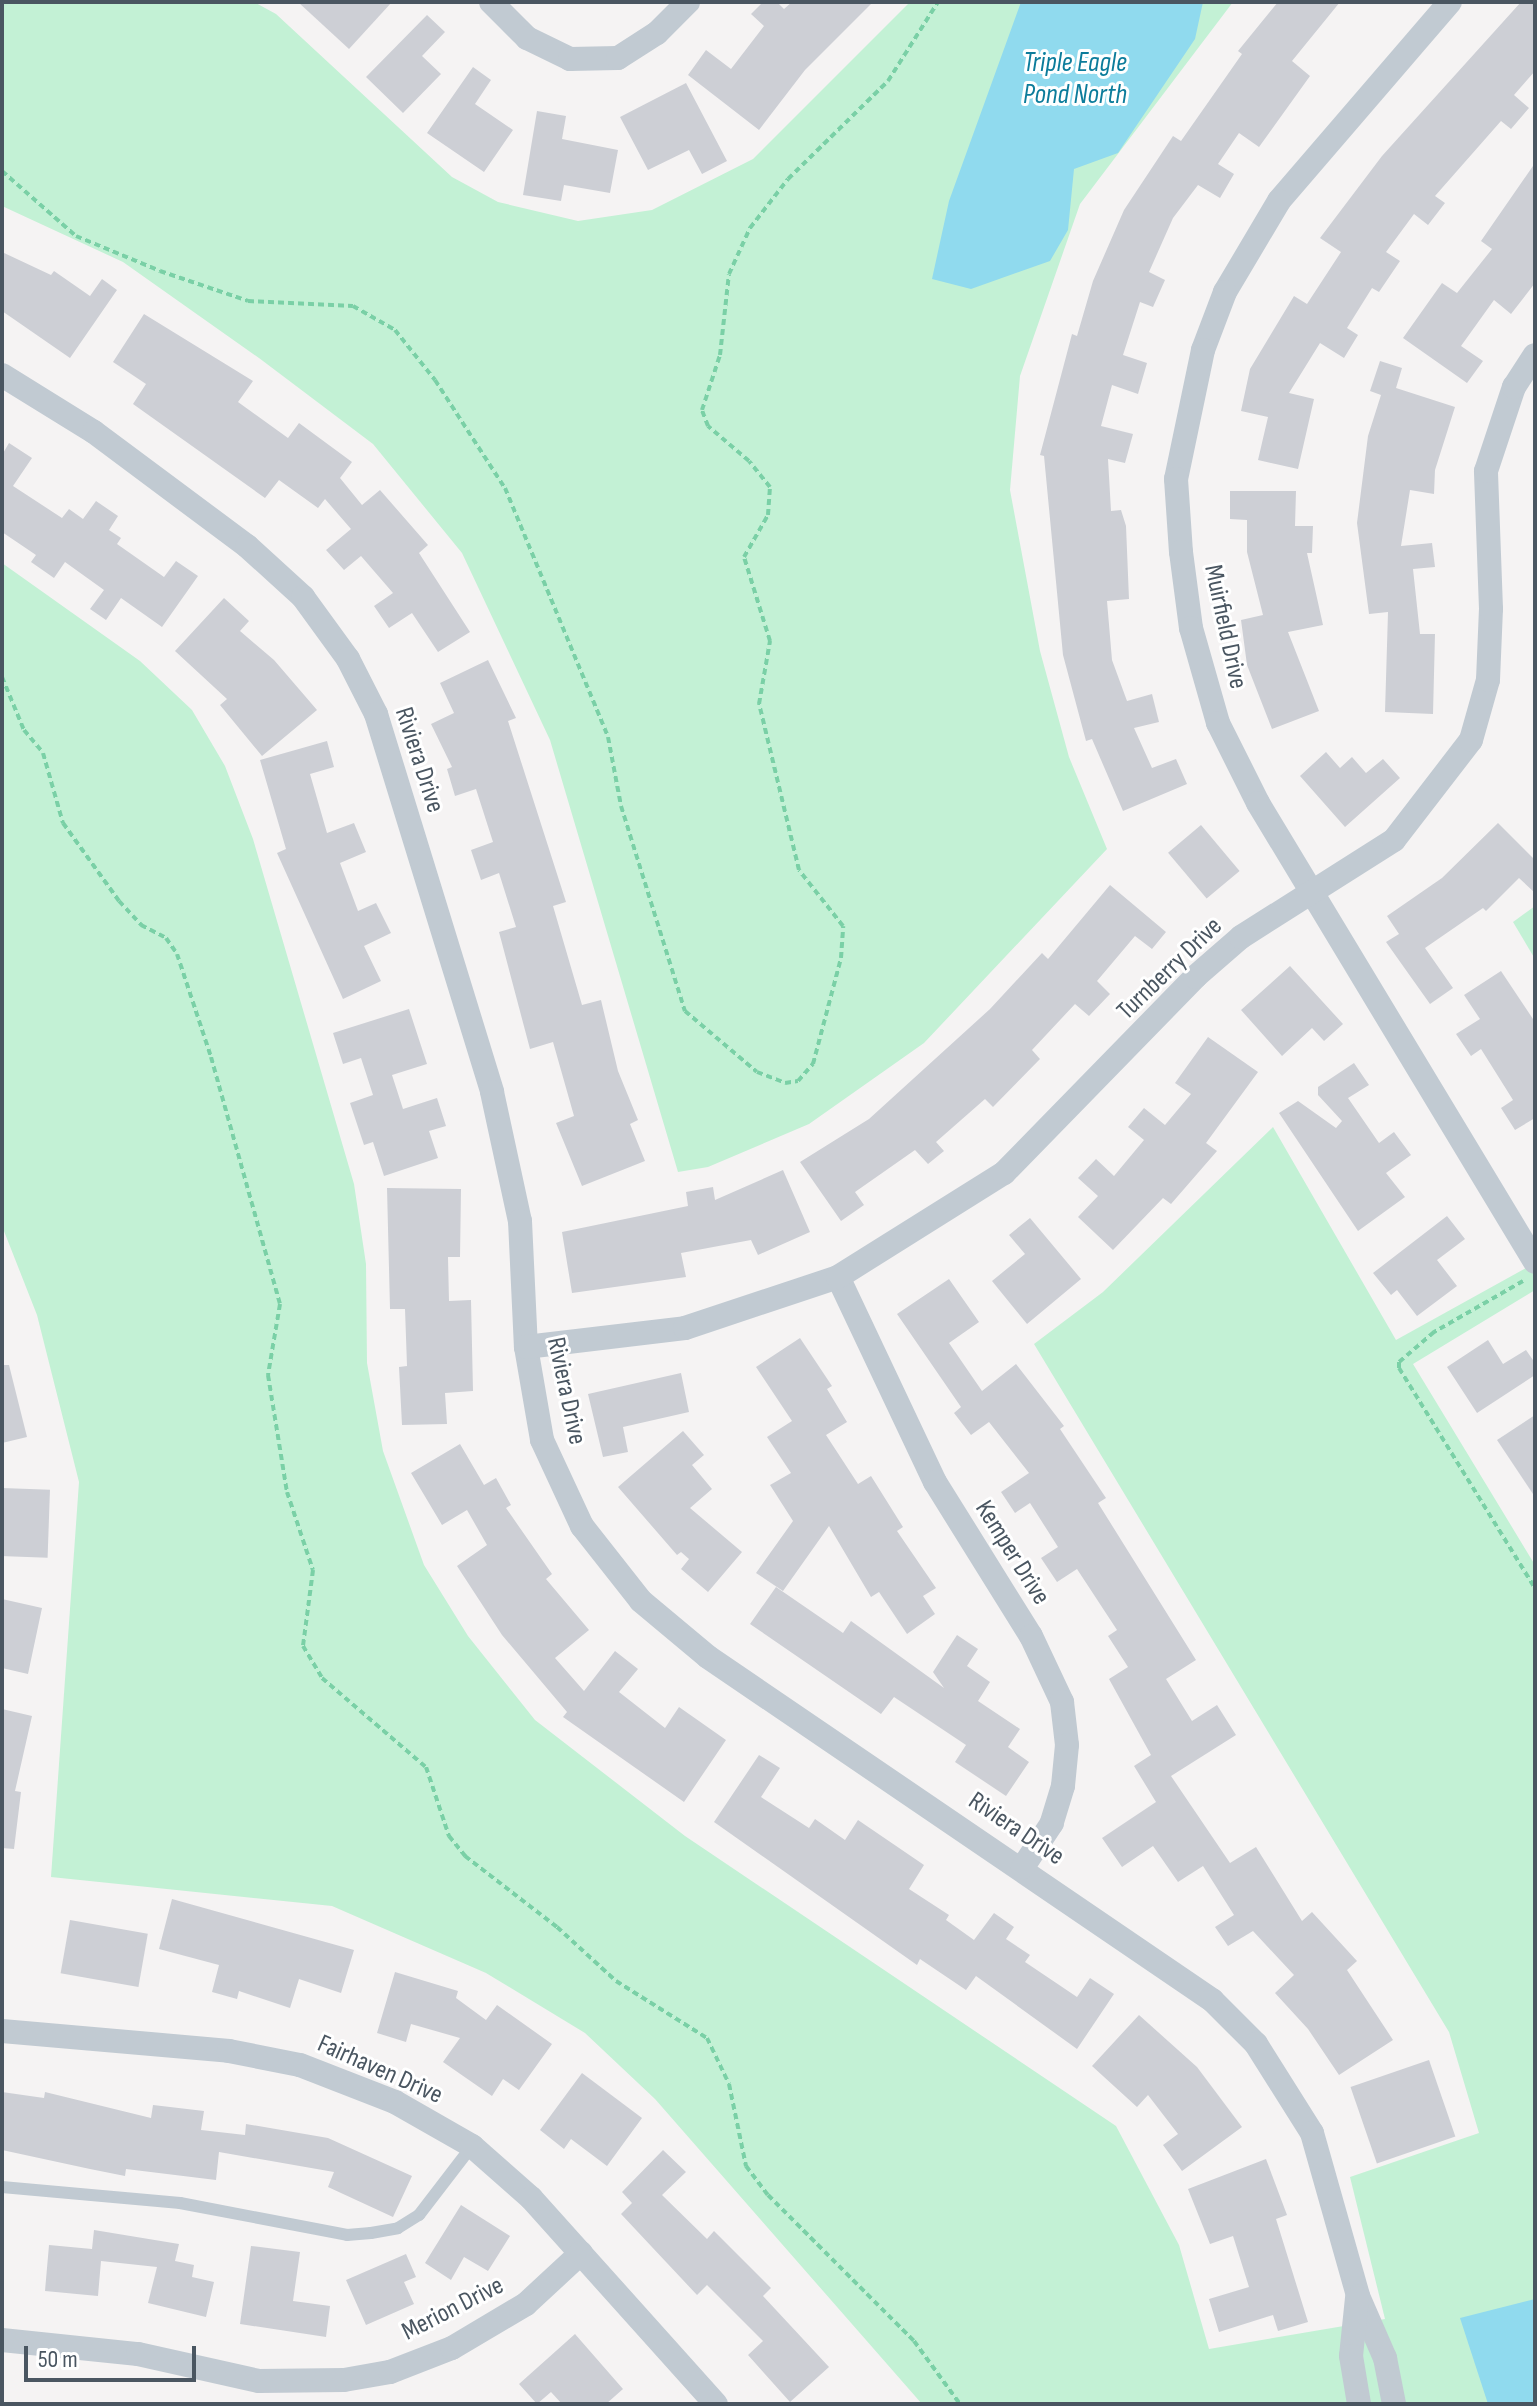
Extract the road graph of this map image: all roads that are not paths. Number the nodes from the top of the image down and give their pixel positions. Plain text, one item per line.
1 (491, 2) edge
2 (688, 2) edge
3 (1450, 2) edge
4 (1535, 355) edge
5 (2, 375) edge
6 (1313, 891) junction
7 (1535, 1262) edge
8 (838, 1277) junction
9 (526, 1347) junction
10 (1023, 1867) junction
11 (2, 2031) edge
12 (472, 2146) junction
13 (2, 2187) edge
14 (581, 2253) junction
15 (1358, 2296) junction
16 (2, 2340) edge
17 (716, 2404) edge
18 (1359, 2404) edge
19 (1394, 2404) edge

1 - 2 street
3 - 6 street, Muirfield Drive
4 - 6 street, Turnberry Drive
5 - 9 street, Riviera Drive
6 - 7 street, Muirfield Drive
6 - 8 street, Turnberry Drive
8 - 9 street, Turnberry Drive
8 - 10 street, Kemper Drive
9 - 10 street, Riviera Drive
10 - 15 street, Riviera Drive
11 - 12 street, Fairhaven Drive
12 - 13 lane
12 - 14 street, Fairhaven Drive
14 - 16 street, Merion Drive
14 - 17 street, Fairhaven Drive
15 - 18 street, Riviera Drive
15 - 19 street, Riviera Drive

